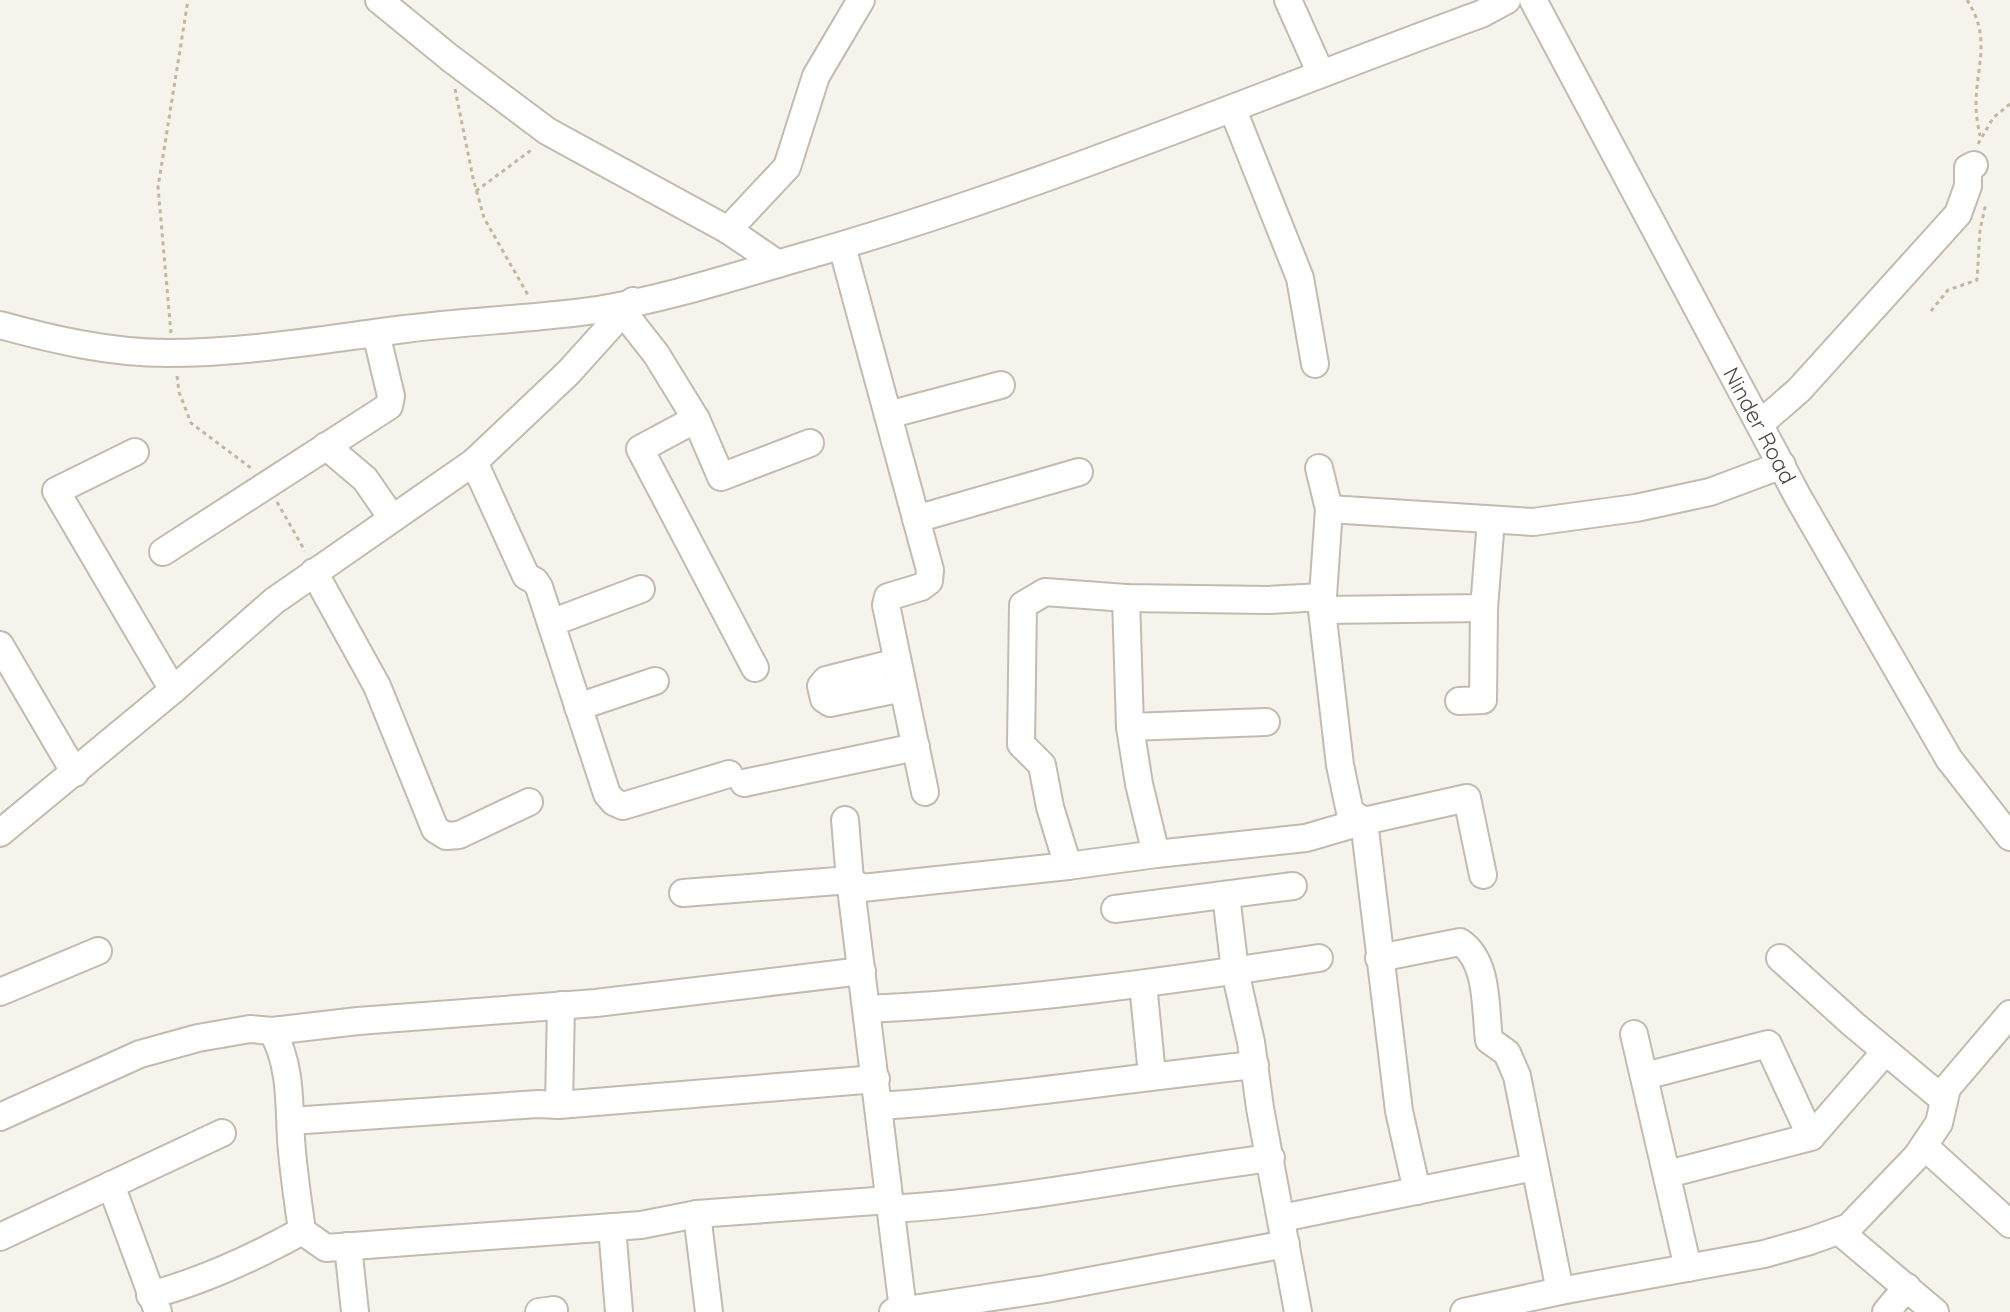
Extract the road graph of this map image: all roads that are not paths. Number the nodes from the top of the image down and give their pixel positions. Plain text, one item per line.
1 (379, 0) edge
2 (861, 0) edge
3 (1288, 0) edge
4 (1507, 0) edge
5 (1533, 0) edge
6 (1321, 74) junction
7 (1233, 110) junction
8 (1974, 165) dead end
9 (728, 230) junction
10 (842, 246) junction
11 (778, 264) junction
12 (628, 306) junction
13 (0, 325) edge
14 (376, 333) junction
15 (1315, 364) dead end
16 (1001, 385) dead end
17 (888, 415) junction
18 (696, 419) junction
19 (1761, 423) junction
20 (810, 443) dead end
21 (326, 446) junction
22 (135, 452) dead end
23 (474, 462) junction
24 (1782, 465) junction
25 (1319, 468) dead end
26 (1079, 472) dead end
27 (1329, 509) junction
28 (392, 518) junction
29 (916, 519) junction
30 (1491, 520) junction
31 (163, 552) dead end
32 (314, 572) junction
33 (641, 589) dead end
34 (1126, 598) junction
35 (1322, 604) junction
36 (1484, 608) junction
37 (551, 623) junction
38 (0, 645) edge
39 (755, 668) dead end
40 (655, 681) dead end
41 (173, 690) junction
42 (1459, 701) dead end
43 (578, 707) junction
44 (1266, 722) dead end
45 (1130, 727) junction
46 (916, 747) junction
47 (75, 773) junction
48 (925, 792) dead end
49 (529, 802) dead end
50 (845, 820) dead end
51 (1364, 821) junction
52 (0, 833) edge
53 (2010, 837) edge
54 (1156, 854) junction
55 (1068, 866) junction
56 (1483, 875) dead end
57 (850, 880) junction
58 (1293, 886) dead end
59 (683, 893) dead end
60 (1226, 895) junction
61 (1115, 909) dead end
62 (98, 951) dead end
63 (1319, 958) dead end
64 (1379, 958) junction
65 (1780, 958) dead end
66 (862, 971) junction
67 (1235, 971) junction
68 (1143, 984) junction
69 (0, 992) edge
70 (561, 1005) junction
71 (867, 1009) junction
72 (2010, 1014) edge
73 (272, 1031) junction
74 (1634, 1034) dead end
75 (1885, 1052) junction
76 (1255, 1065) junction
77 (1152, 1075) junction
78 (1645, 1076) junction
79 (876, 1079) junction
80 (1944, 1100) junction
81 (559, 1105) junction
82 (879, 1106) junction
83 (0, 1117) edge
84 (291, 1121) junction
85 (222, 1133) dead end
86 (1811, 1137) junction
87 (1924, 1146) junction
88 (1271, 1158) junction
89 (1535, 1167) junction
90 (1668, 1174) junction
91 (111, 1185) junction
92 (1417, 1191) junction
93 (889, 1205) junction
94 (697, 1214) junction
95 (1282, 1218) junction
96 (2010, 1224) edge
97 (612, 1227) junction
98 (302, 1231) junction
99 (1839, 1231) junction
100 (0, 1237) edge
101 (1286, 1244) junction
102 (348, 1246) junction
103 (1688, 1268) junction
104 (1907, 1287) junction
105 (1560, 1291) junction
106 (154, 1304) edge
107 (898, 1311) edge
108 (355, 1312) edge
109 (619, 1312) edge
110 (709, 1312) edge
111 (1298, 1312) edge
112 (1464, 1312) edge
113 (1886, 1312) edge
114 (1935, 1312) edge

1 - 9 street
2 - 9 street
3 - 6 street
4 - 6 street
5 - 19 street, Ninder Road
6 - 7 street
7 - 10 street
7 - 15 street
8 - 19 street
9 - 11 street
10 - 11 street
10 - 17 street
11 - 12 street
12 - 14 street
12 - 18 street
12 - 23 street
13 - 14 street
14 - 21 street
16 - 17 street
17 - 29 street
18 - 20 street
18 - 39 street
19 - 24 street, Ninder Road
21 - 28 street
21 - 31 street
22 - 41 street
23 - 28 street
23 - 37 street
24 - 30 street
24 - 53 street, Ninder Road
25 - 27 street
26 - 29 street
27 - 30 street
27 - 35 street
28 - 32 street
29 - 46 street
30 - 36 street
32 - 41 street
32 - 49 street
33 - 37 street
34 - 35 street
34 - 45 street
34 - 55 street
35 - 36 street
35 - 51 street
36 - 42 street
37 - 43 street
38 - 47 street
40 - 43 street
41 - 47 street
43 - 46 street
44 - 45 street
45 - 54 street
46 - 48 street
47 - 52 street
50 - 57 street
51 - 54 street
51 - 56 street
51 - 64 street
54 - 55 street
55 - 57 street
57 - 59 street
57 - 66 street
58 - 60 street
60 - 61 street
60 - 67 street
62 - 69 street
63 - 67 street
64 - 89 street
64 - 92 street
65 - 75 street
66 - 70 street
66 - 71 street
67 - 68 street
67 - 76 street
68 - 71 street
68 - 77 street
70 - 73 street
70 - 81 street
71 - 79 street
72 - 80 street
73 - 83 street
73 - 84 street
74 - 78 street
75 - 80 street
75 - 86 street
76 - 77 street
76 - 88 street
77 - 82 street
78 - 86 street
78 - 90 street
79 - 81 street
79 - 82 street
80 - 87 street
81 - 84 street
82 - 93 street
84 - 98 street
85 - 91 street
86 - 90 street
87 - 96 street
87 - 99 street
88 - 93 street
88 - 95 street
89 - 92 street
89 - 105 street
90 - 103 street
91 - 100 street
91 - 106 street
92 - 95 street
93 - 94 street
93 - 107 street
94 - 97 street
94 - 110 street
95 - 101 street
97 - 102 street
97 - 109 street
98 - 102 street
98 - 106 street
99 - 103 street
99 - 104 street
101 - 107 street
101 - 111 street
102 - 108 street
103 - 105 street
104 - 113 street
104 - 114 street
105 - 112 street

